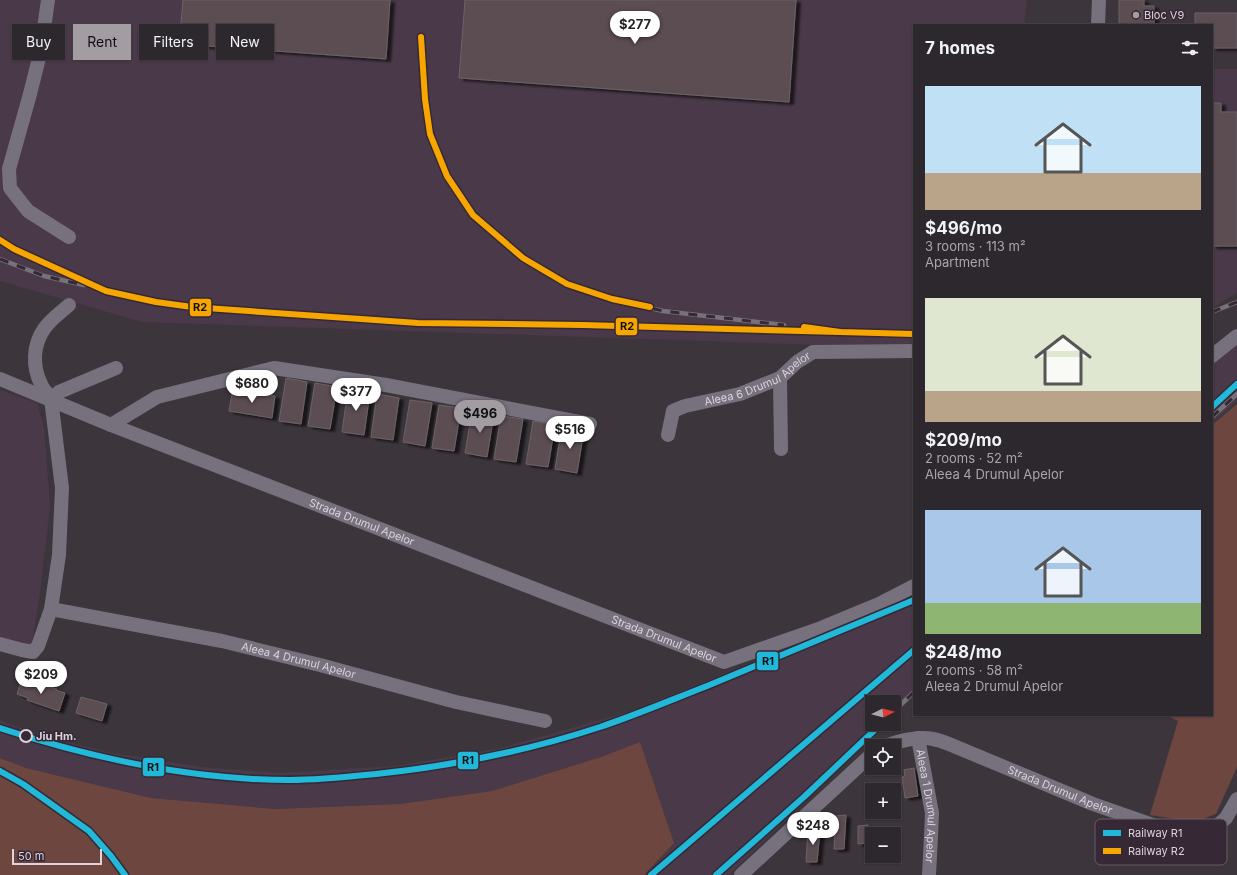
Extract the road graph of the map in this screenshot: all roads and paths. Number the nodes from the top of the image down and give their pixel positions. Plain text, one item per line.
1 (48, 0) edge
2 (1099, 0) edge
3 (1095, 23) edge
4 (69, 237) dead end
5 (69, 305) dead end
6 (1237, 336) edge
7 (913, 351) edge
8 (1213, 355) edge
9 (116, 368) dead end
10 (780, 378) junction
11 (0, 379) edge
12 (51, 399) junction
13 (590, 424) dead end
14 (111, 425) junction
15 (668, 435) dead end
16 (781, 449) dead end
17 (913, 587) edge
18 (51, 609) junction
19 (0, 644) edge
20 (545, 721) dead end
21 (918, 738) junction
22 (901, 741) edge
23 (865, 760) edge
24 (1237, 799) edge
25 (1136, 819) edge
26 (1225, 819) edge
27 (741, 875) edge
28 (929, 875) edge

1 - 4 street
2 - 3 street
5 - 12 street
6 - 8 street
7 - 10 street, Aleea 6 Drumul Apelor
9 - 12 street
10 - 15 street, Aleea 6 Drumul Apelor
10 - 16 street
11 - 12 street, Strada Drumul Apelor
12 - 14 street, Strada Drumul Apelor
12 - 18 street
13 - 14 street
14 - 17 street, Strada Drumul Apelor
18 - 19 street
18 - 20 street, Aleea 4 Drumul Apelor
21 - 22 street, Strada Drumul Apelor
21 - 25 street, Strada Drumul Apelor
21 - 28 street, Aleea 1 Drumul Apelor
23 - 27 street
24 - 26 street, Strada Drumul Apelor

